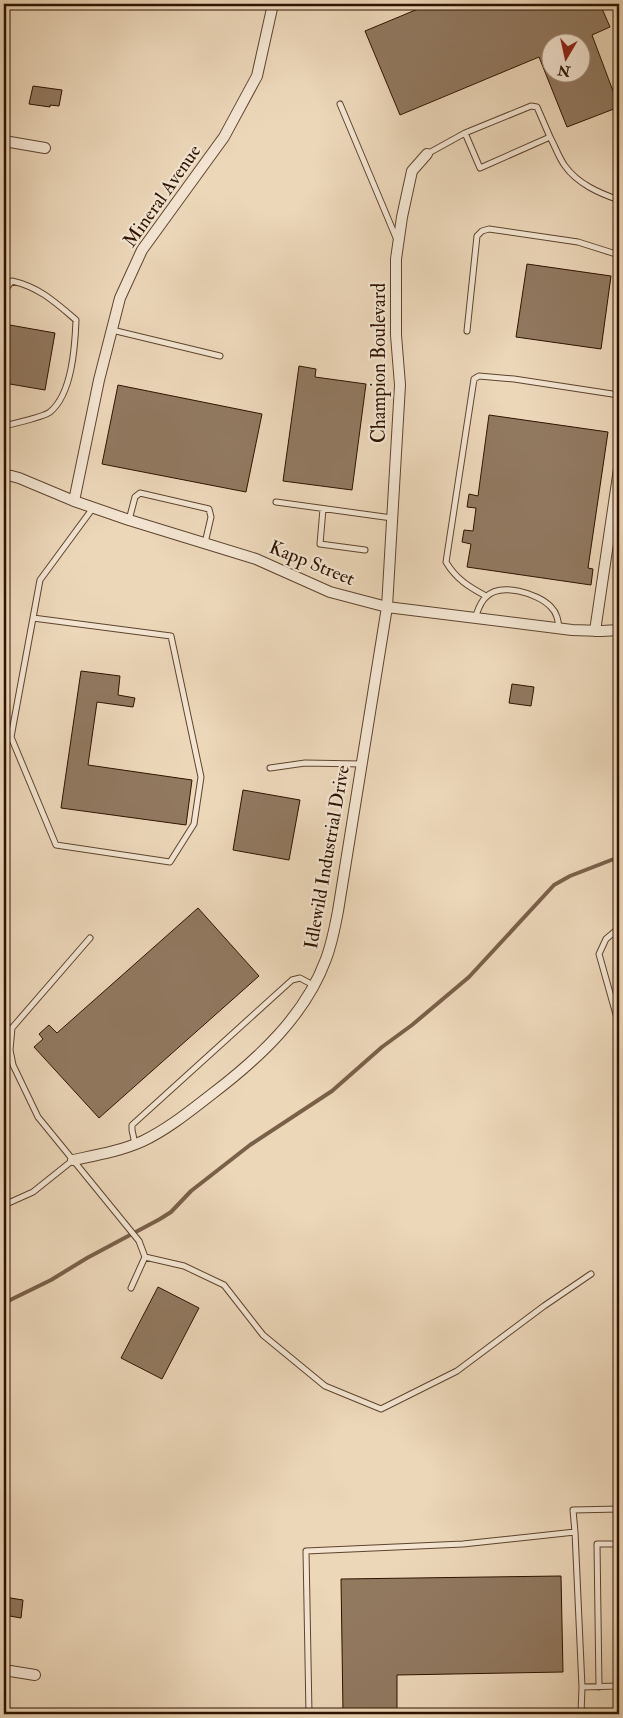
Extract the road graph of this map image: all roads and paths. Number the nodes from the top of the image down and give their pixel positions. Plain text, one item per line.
1 (273, 4) edge
2 (340, 104) dead end
3 (465, 134) junction
4 (550, 137) junction
5 (4, 141) edge
6 (45, 148) dead end
7 (427, 154) joint
8 (619, 200) edge
9 (398, 243) junction
10 (619, 255) edge
11 (4, 291) edge
12 (112, 330) junction
13 (466, 331) dead end
14 (220, 356) dead end
15 (619, 395) edge
16 (5, 425) edge
17 (4, 436) edge
18 (619, 469) edge
19 (4, 474) edge
20 (74, 501) junction
21 (276, 502) dead end
22 (94, 507) junction
23 (323, 509) junction
24 (392, 518) junction
25 (129, 520) junction
26 (206, 543) junction
27 (365, 550) dead end
28 (486, 596) junction
29 (387, 607) junction
30 (33, 618) junction
31 (475, 618) junction
32 (559, 629) junction
33 (619, 630) edge
34 (595, 631) junction
35 (361, 764) junction
36 (270, 768) dead end
37 (619, 928) edge
38 (90, 938) dead end
39 (313, 985) junction
40 (619, 1025) edge
41 (135, 1144) junction
42 (73, 1160) junction
43 (4, 1205) edge
44 (145, 1257) junction
45 (591, 1274) dead end
46 (131, 1288) dead end
47 (619, 1509) edge
48 (575, 1532) junction
49 (619, 1544) edge
50 (4, 1670) edge
51 (35, 1675) dead end
52 (619, 1686) edge
53 (599, 1687) junction
54 (582, 1688) junction
55 (309, 1714) edge
56 (573, 1714) edge
57 (581, 1714) edge

1 - 12 street, Mineral Avenue
2 - 9 lane
3 - 4 lane
3 - 4 lane
3 - 7 lane
4 - 8 lane
5 - 6 street
7 - 9 street, Champion Boulevard
9 - 24 street, Champion Boulevard
10 - 13 lane
11 - 16 lane
12 - 14 lane
12 - 20 street, Mineral Avenue
15 - 28 lane
16 - 17 lane
18 - 34 street
19 - 20 street, Kapp Street
20 - 22 street, Kapp Street
21 - 23 lane
22 - 25 street, Kapp Street
22 - 30 lane
23 - 24 lane
23 - 27 lane
24 - 29 street, Champion Boulevard
25 - 26 street, Kapp Street
25 - 26 lane
26 - 29 street, Kapp Street
28 - 31 lane
28 - 32 lane
29 - 31 street, Kapp Street
29 - 35 street, Idlewild Industrial Drive
30 - 30 lane
31 - 32 street, Kapp Street
32 - 34 street, Kapp Street
33 - 34 street, Kapp Street
35 - 36 lane
35 - 39 street, Idlewild Industrial Drive
37 - 40 lane
38 - 42 lane
39 - 41 street, Idlewild Industrial Drive
39 - 41 lane
41 - 42 street, Idlewild Industrial Drive
42 - 43 lane
42 - 44 lane
44 - 45 lane
44 - 46 lane
47 - 48 lane
48 - 54 lane
48 - 55 lane
49 - 53 lane
50 - 51 street
52 - 53 lane
53 - 54 lane
54 - 57 lane
56 - 57 lane

